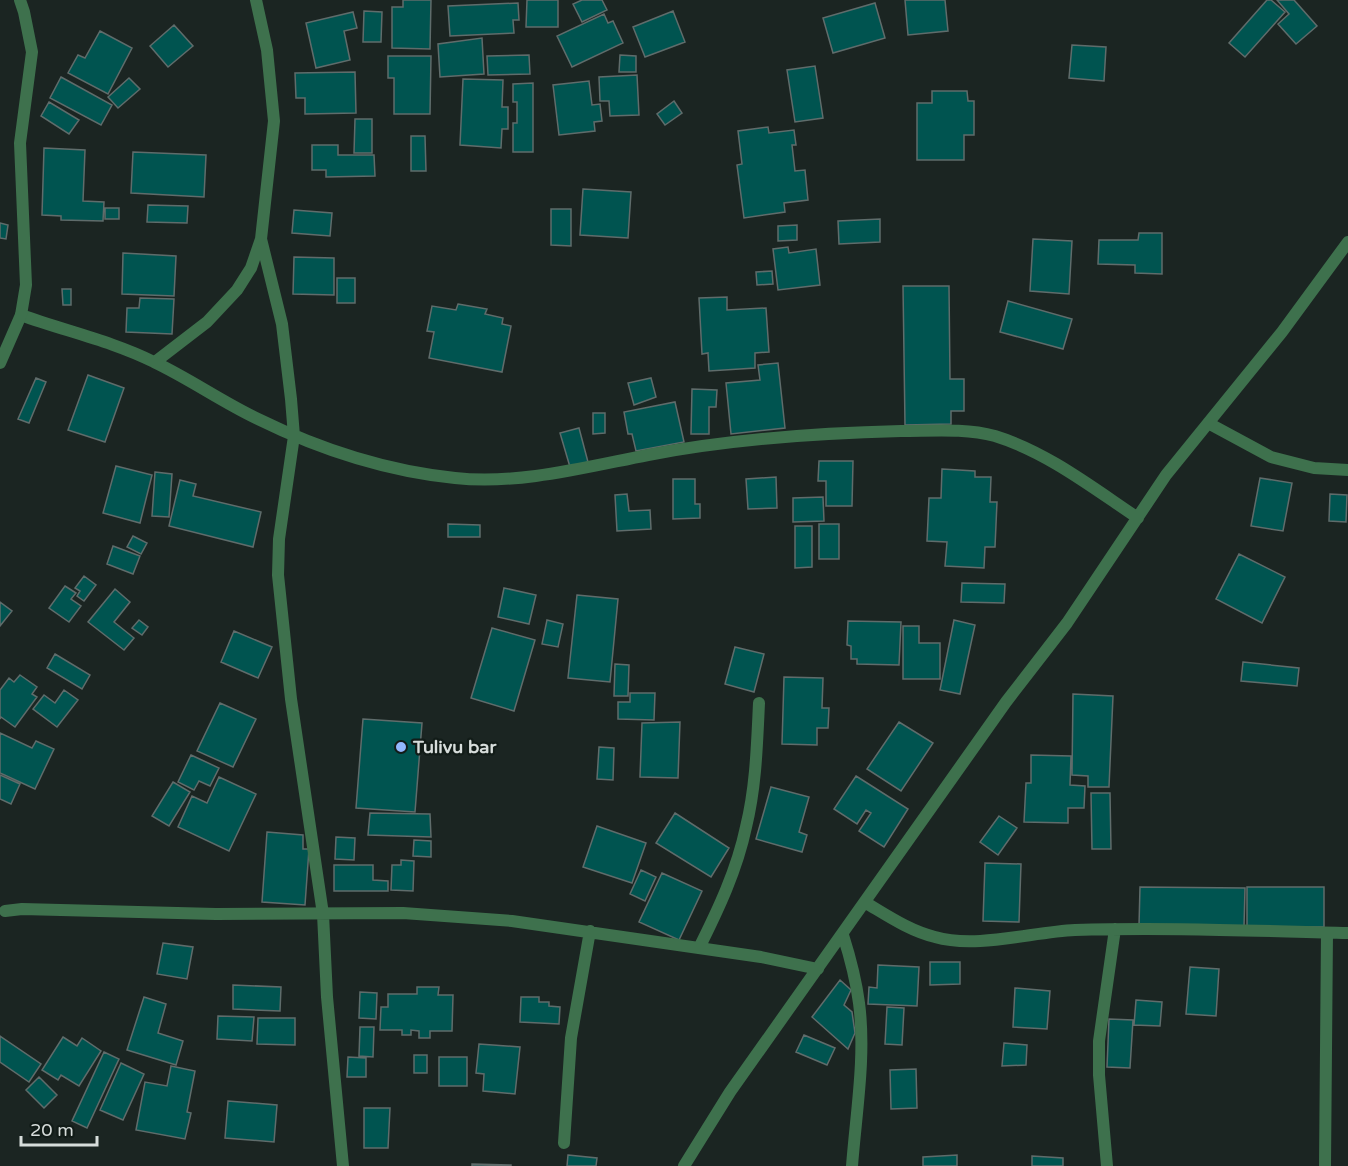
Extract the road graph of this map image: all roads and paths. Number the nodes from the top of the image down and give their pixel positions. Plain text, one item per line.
1 (20, 0) edge
2 (256, 0) edge
3 (261, 239) junction
4 (1348, 242) edge
5 (21, 315) junction
6 (155, 362) junction
7 (0, 363) edge
8 (1208, 423) junction
9 (294, 436) junction
10 (1348, 470) edge
11 (1138, 518) junction
12 (759, 703) dead end
13 (866, 903) junction
14 (5, 911) dead end
15 (323, 914) junction
16 (1114, 929) junction
17 (590, 931) junction
18 (1326, 933) junction
19 (1348, 933) edge
20 (843, 935) junction
21 (699, 948) junction
22 (818, 969) junction
23 (564, 1143) dead end
24 (343, 1166) edge
25 (684, 1166) edge
26 (852, 1166) edge
27 (1107, 1166) edge
28 (1325, 1166) edge

1 - 5 street
2 - 3 street
3 - 6 street
3 - 9 street
4 - 8 street
5 - 6 street
5 - 7 street
6 - 9 street
8 - 10 street
8 - 11 street
9 - 11 street
9 - 15 street
11 - 13 street
12 - 21 street
13 - 16 street
13 - 20 street
14 - 15 street
15 - 17 street
15 - 24 street
16 - 18 street
16 - 27 street
17 - 21 street
17 - 23 street
18 - 19 street
18 - 28 street
20 - 22 street
20 - 26 street
21 - 22 street
22 - 25 street

